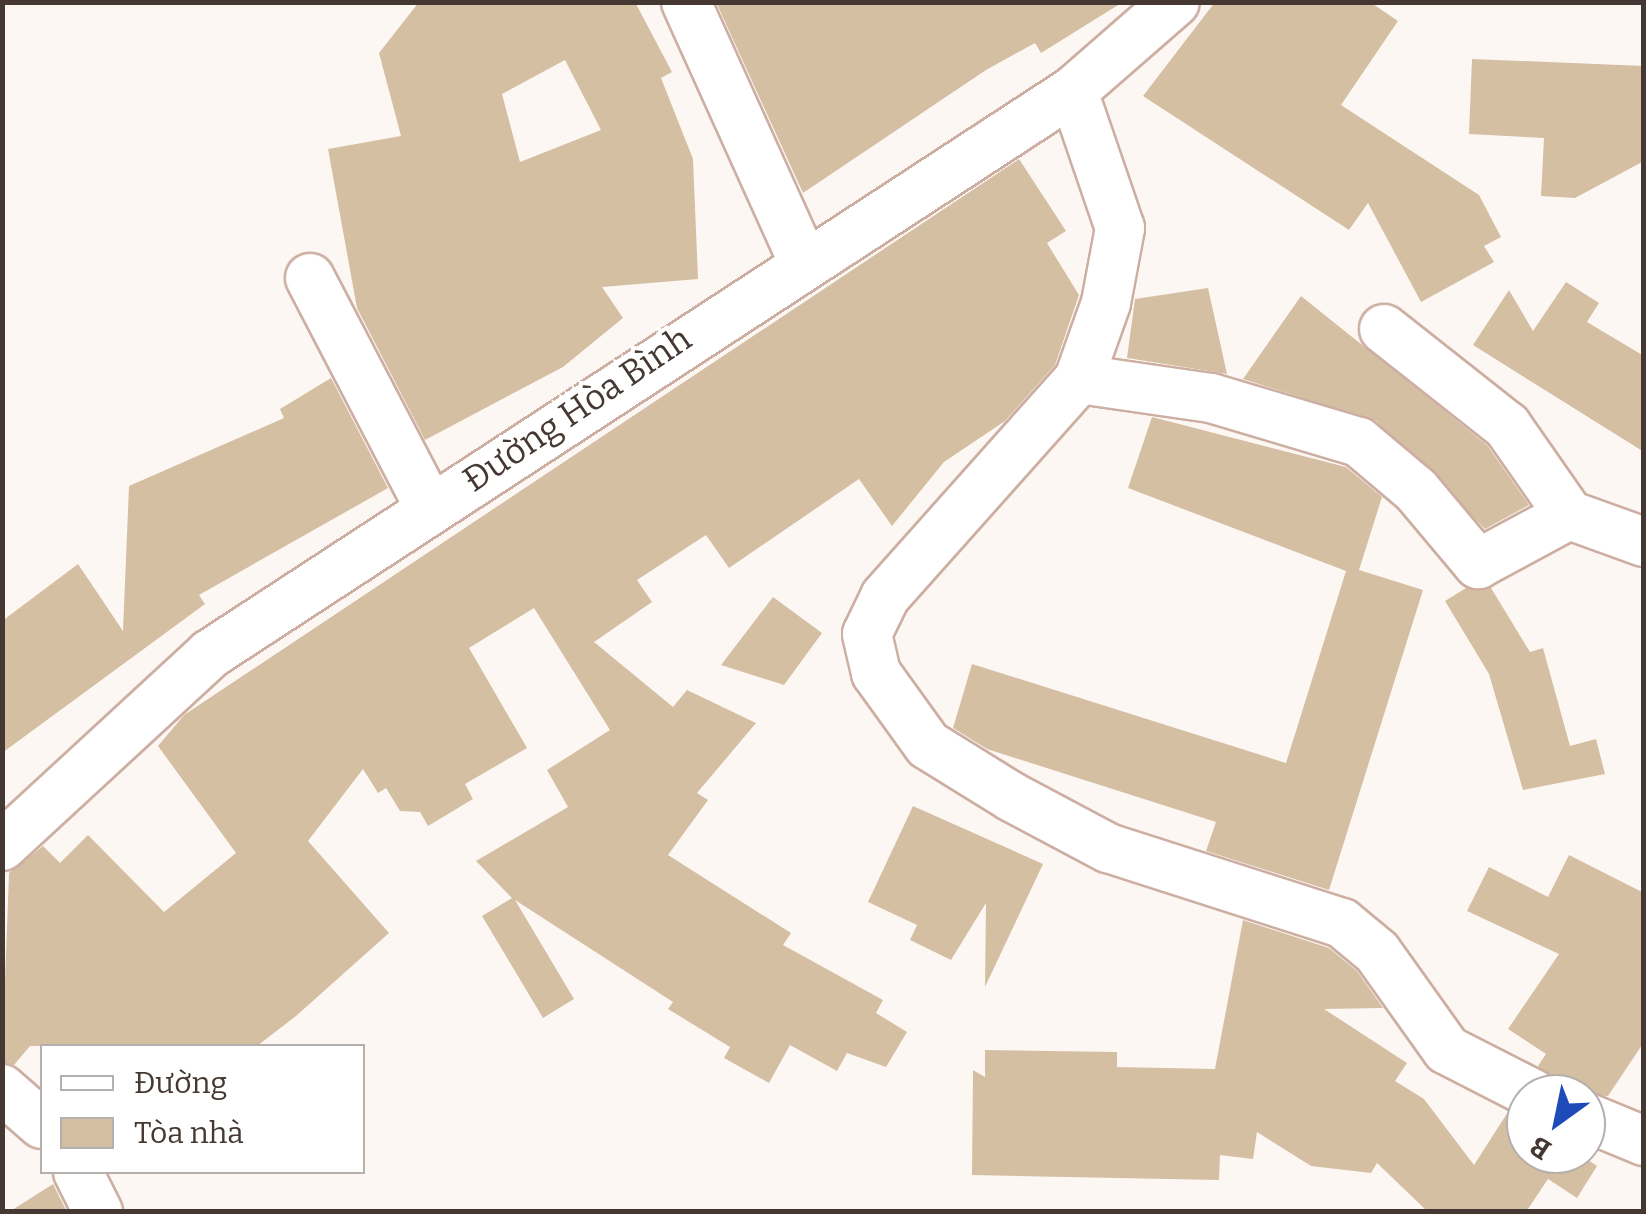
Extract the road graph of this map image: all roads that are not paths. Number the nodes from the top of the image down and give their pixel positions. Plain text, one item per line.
1 (686, 2) edge
2 (1175, 2) edge
3 (1073, 90) junction
4 (802, 259) junction
5 (310, 278) dead end
6 (1384, 328) dead end
7 (1079, 379) junction
8 (430, 507) junction
9 (1570, 515) junction
10 (1644, 542) edge
11 (2, 846) edge
12 (1506, 1080) edge
13 (2, 1089) edge
14 (40, 1122) edge
15 (1606, 1125) edge
16 (1644, 1141) edge
17 (79, 1174) edge
18 (98, 1212) edge

1 - 4 street
2 - 3 street, Đường Hòa Bình
3 - 4 street, Đường Hòa Bình
3 - 7 street
4 - 8 street, Đường Hòa Bình
5 - 8 street
6 - 9 street
7 - 9 street
7 - 12 street
8 - 11 street, Đường Hòa Bình
9 - 10 street
13 - 14 street
15 - 16 street
17 - 18 street

